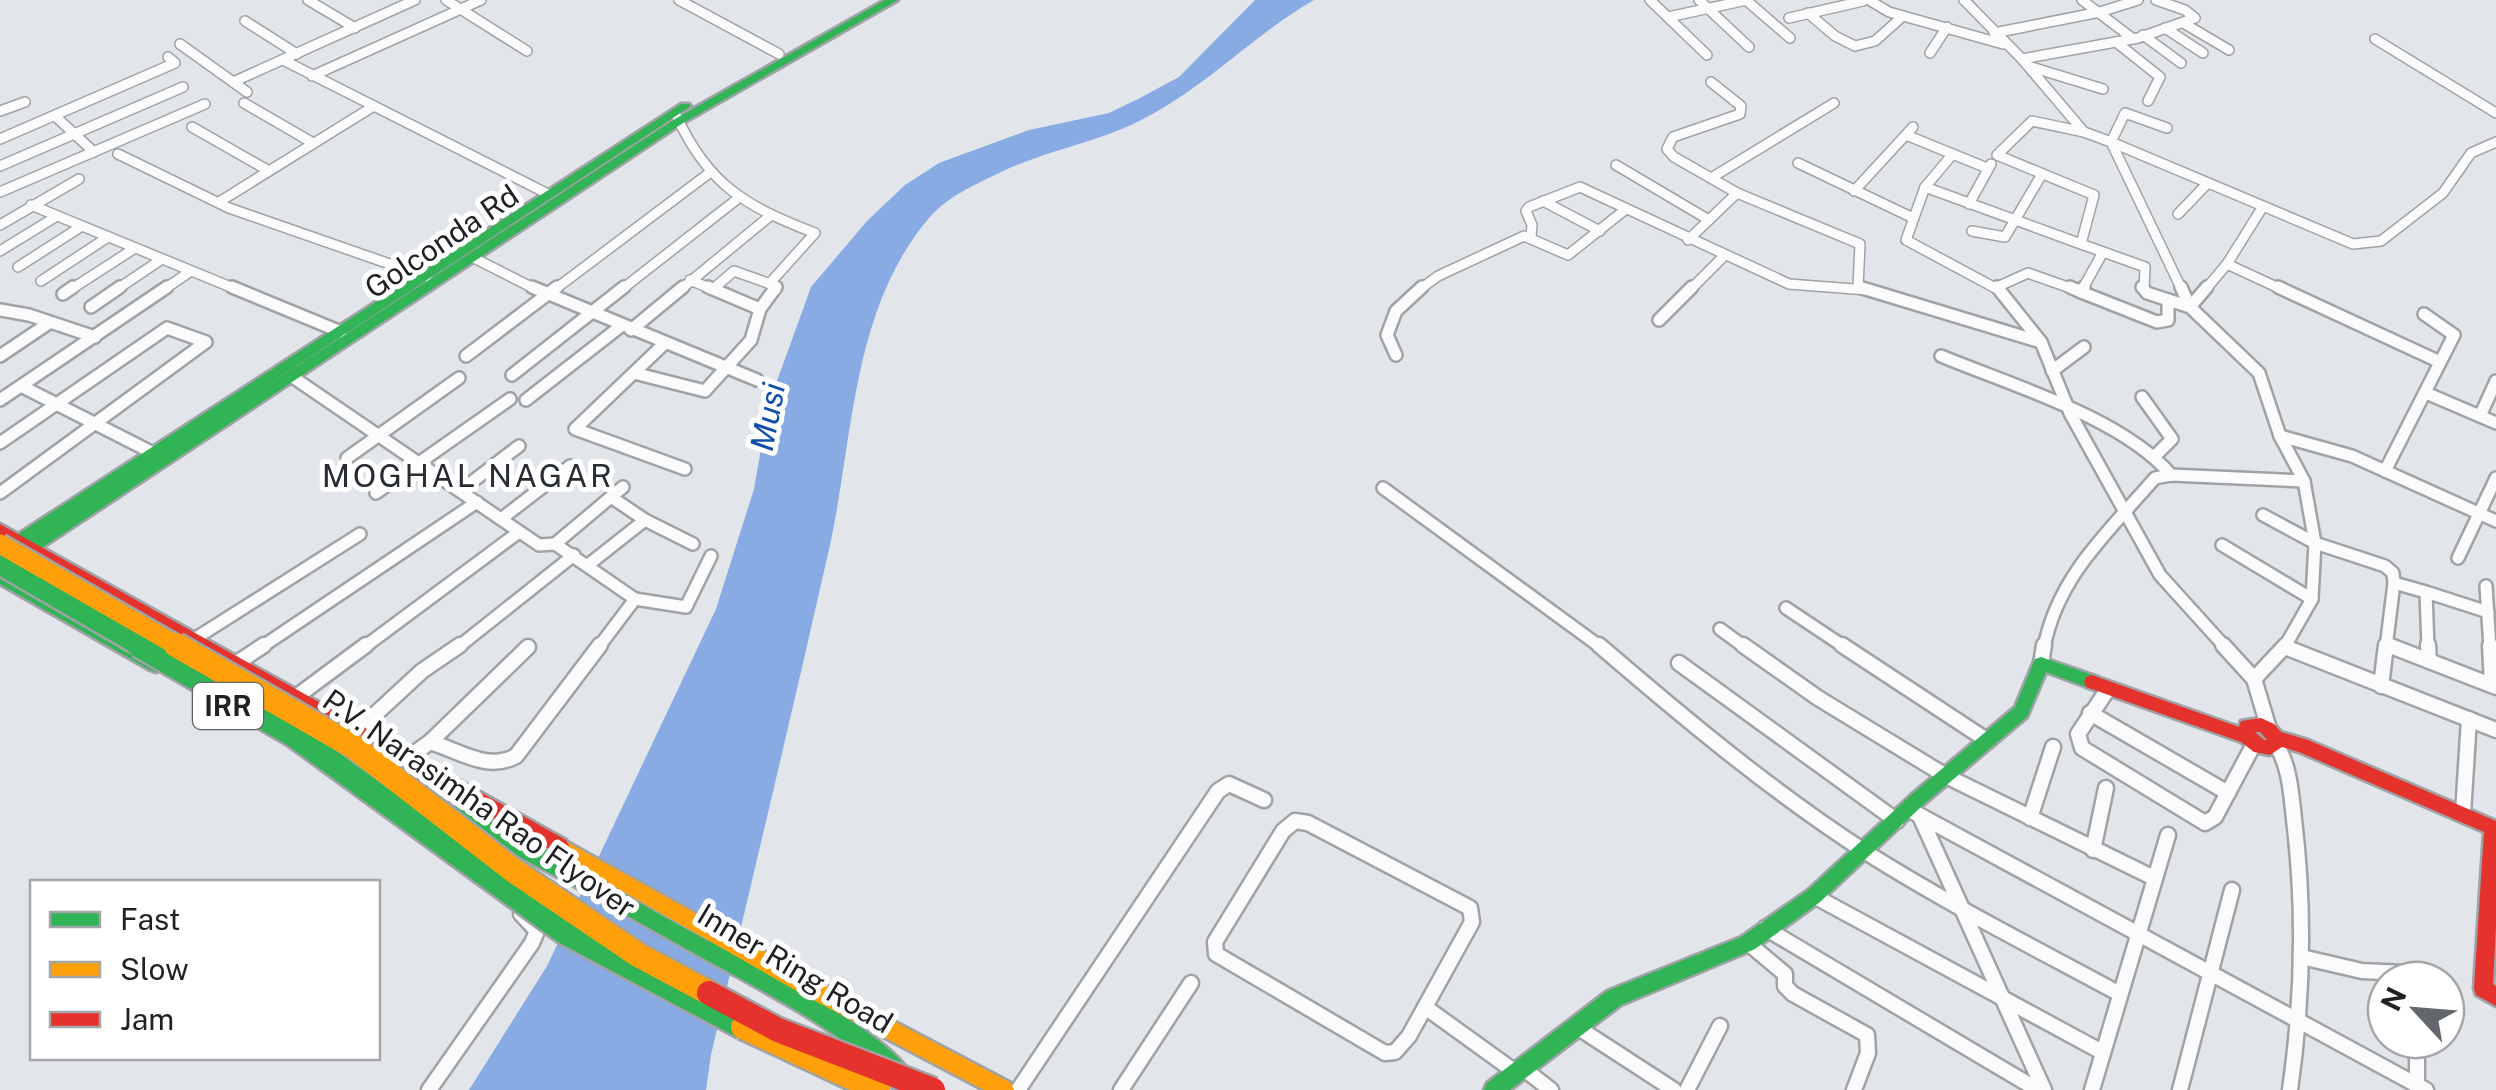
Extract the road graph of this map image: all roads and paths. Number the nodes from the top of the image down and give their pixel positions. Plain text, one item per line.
1 (308, 0) edge
2 (446, 0) edge
3 (481, 0) edge
4 (680, 0) edge
5 (877, 0) edge
6 (893, 0) edge
7 (1650, 0) edge
8 (1698, 0) edge
9 (1747, 0) edge
10 (1964, 0) edge
11 (2082, 0) edge
12 (2138, 0) edge
13 (2156, 0) edge
14 (410, 1) edge
15 (1865, 1) edge
16 (1708, 8) junction
17 (460, 10) junction
18 (2100, 12) junction
19 (1808, 13) junction
20 (1904, 16) junction
21 (1668, 17) junction
22 (1789, 18) dead end
23 (245, 21) dead end
24 (2185, 24) junction
25 (355, 28) junction
26 (1947, 28) junction
27 (2165, 28) junction
28 (1994, 33) junction
29 (2137, 36) junction
30 (1790, 38) dead end
31 (2375, 40) dead end
32 (2116, 42) junction
33 (180, 44) dead end
34 (2006, 45) junction
35 (1750, 47) dead end
36 (2229, 50) dead end
37 (527, 51) dead end
38 (1930, 53) dead end
39 (2204, 53) dead end
40 (297, 54) junction
41 (779, 54) junction
42 (1707, 55) dead end
43 (168, 56) dead end
44 (284, 60) junction
45 (2025, 63) junction
46 (2181, 63) dead end
47 (312, 76) junction
48 (233, 82) junction
49 (1711, 82) dead end
50 (182, 86) dead end
51 (2103, 89) dead end
52 (2148, 100) dead end
53 (26, 102) dead end
54 (1834, 103) dead end
55 (205, 104) dead end
56 (374, 106) junction
57 (0, 111) edge
58 (2496, 113) edge
59 (55, 116) junction
60 (677, 116) junction
61 (192, 127) dead end
62 (2167, 128) dead end
63 (2084, 132) junction
64 (74, 134) junction
65 (0, 139) edge
66 (2111, 142) junction
67 (2496, 142) edge
68 (314, 143) junction
69 (94, 152) junction
70 (118, 154) dead end
71 (1952, 155) junction
72 (1997, 155) junction
73 (1798, 164) dead end
74 (1616, 165) dead end
75 (0, 166) edge
76 (1987, 168) junction
77 (269, 171) junction
78 (708, 174) junction
79 (2042, 174) junction
80 (1712, 178) junction
81 (79, 179) dead end
82 (2206, 186) junction
83 (1925, 187) junction
84 (1854, 191) junction
85 (0, 192) edge
86 (1737, 193) junction
87 (548, 194) junction
88 (736, 200) junction
89 (1543, 201) junction
90 (219, 202) junction
91 (1969, 204) junction
92 (32, 205) junction
93 (2262, 208) junction
94 (1626, 209) junction
95 (2178, 214) dead end
96 (57, 216) junction
97 (770, 216) junction
98 (1911, 217) junction
99 (1709, 220) junction
100 (2014, 221) junction
101 (0, 225) edge
102 (82, 226) junction
103 (1600, 230) junction
104 (1972, 231) dead end
105 (108, 237) junction
106 (1532, 238) junction
107 (1688, 240) junction
108 (2081, 244) junction
109 (135, 248) junction
110 (0, 251) edge
111 (2103, 252) junction
112 (1724, 256) junction
113 (474, 258) junction
114 (162, 259) junction
115 (2227, 264) junction
116 (18, 267) dead end
117 (191, 271) junction
118 (427, 277) junction
119 (690, 280) junction
120 (41, 281) dead end
121 (768, 284) junction
122 (1858, 286) junction
123 (1996, 287) junction
124 (713, 289) junction
125 (2080, 292) junction
126 (63, 294) dead end
127 (547, 295) junction
128 (2168, 300) junction
129 (91, 307) dead end
130 (2190, 307) junction
131 (760, 308) junction
132 (2, 312) edge
133 (592, 314) junction
134 (2424, 314) dead end
135 (1659, 320) dead end
136 (49, 323) junction
137 (626, 328) junction
138 (341, 332) junction
139 (95, 337) junction
140 (2040, 342) junction
141 (666, 343) junction
142 (2084, 347) dead end
143 (1396, 354) dead end
144 (0, 356) edge
145 (466, 356) dead end
146 (1940, 356) dead end
147 (2440, 362) junction
148 (725, 368) junction
149 (2052, 371) junction
150 (634, 373) junction
151 (512, 374) dead end
152 (294, 378) junction
153 (458, 378) dead end
154 (757, 380) dead end
155 (2496, 381) edge
156 (20, 386) junction
157 (2426, 393) junction
158 (2142, 397) dead end
159 (510, 399) dead end
160 (0, 400) edge
161 (526, 400) dead end
162 (57, 403) junction
163 (2070, 413) junction
164 (2480, 416) junction
165 (96, 423) junction
166 (2496, 423) edge
167 (379, 436) junction
168 (2280, 436) junction
169 (0, 444) edge
170 (519, 446) dead end
171 (155, 454) junction
172 (2155, 456) junction
173 (347, 458) dead end
174 (420, 464) junction
175 (570, 466) dead end
176 (685, 469) dead end
177 (2385, 471) junction
178 (2171, 475) junction
179 (2496, 478) edge
180 (2304, 481) junction
181 (623, 486) dead end
182 (1383, 488) dead end
183 (460, 491) junction
184 (0, 492) edge
185 (376, 492) dead end
186 (611, 497) junction
187 (477, 502) junction
188 (2124, 511) junction
189 (2480, 513) junction
190 (2263, 514) dead end
191 (501, 519) junction
192 (645, 520) junction
193 (2496, 521) edge
194 (0, 530) edge
195 (518, 532) junction
196 (360, 534) dead end
197 (2315, 542) junction
198 (17, 544) edge
199 (555, 544) junction
200 (693, 544) dead end
201 (2222, 545) dead end
202 (574, 555) junction
203 (711, 556) dead end
204 (2458, 558) dead end
205 (588, 565) junction
206 (0, 566) edge
207 (0, 577) edge
208 (2394, 583) junction
209 (2486, 586) dead end
210 (2426, 592) junction
211 (122, 599) junction
212 (635, 599) junction
213 (2312, 599) junction
214 (1786, 608) dead end
215 (2488, 612) junction
216 (88, 627) junction
217 (1720, 630) dead end
218 (196, 638) junction
219 (2285, 646) junction
220 (2388, 646) junction
221 (528, 648) dead end
222 (2429, 661) junction
223 (237, 662) junction
224 (1679, 662) dead end
225 (2042, 664) junction
226 (2254, 678) junction
227 (2381, 686) junction
228 (2494, 686) edge
229 (2108, 689) junction
230 (296, 697) junction
231 (2090, 713) junction
232 (2469, 719) junction
233 (2496, 730) edge
234 (358, 732) junction
235 (2265, 738) junction
236 (1988, 741) junction
237 (430, 742) junction
238 (294, 743) junction
239 (2053, 747) dead end
240 (405, 760) junction
241 (1946, 776) junction
242 (2106, 788) dead end
243 (2228, 792) junction
244 (1264, 800) dead end
245 (2462, 814) junction
246 (1908, 815) junction
247 (2030, 818) junction
248 (2494, 828) edge
249 (2168, 835) dead end
250 (1863, 850) junction
251 (2094, 850) junction
252 (2154, 878) junction
253 (2232, 890) dead end
254 (2491, 895) edge
255 (1814, 896) junction
256 (1966, 912) junction
257 (1765, 928) junction
258 (2138, 934) junction
259 (1748, 944) junction
260 (2306, 958) junction
261 (2366, 971) edge
262 (2211, 972) junction
263 (1191, 983) dead end
264 (2118, 992) junction
265 (805, 994) junction
266 (2496, 997) edge
267 (2008, 1004) junction
268 (1425, 1007) junction
269 (2301, 1020) junction
270 (1720, 1026) dead end
271 (1577, 1027) junction
272 (2102, 1052) junction
273 (2418, 1060) edge
274 (1521, 1071) junction
275 (2420, 1089) edge
276 (429, 1090) edge
277 (878, 1090) edge
278 (914, 1090) edge
279 (933, 1090) edge
280 (1004, 1090) edge
281 (1018, 1090) edge
282 (1121, 1090) edge
283 (1494, 1090) edge
284 (1551, 1090) edge
285 (1674, 1090) edge
286 (1687, 1090) edge
287 (1854, 1090) edge
288 (2041, 1090) edge
289 (2092, 1090) edge
290 (2180, 1090) edge
291 (2290, 1090) edge

1 - 25 street
2 - 17 street
3 - 17 street
4 - 41 street
5 - 41 main road, Golconda Rd
6 - 60 main road, Golconda Rd
7 - 21 street
8 - 16 street
9 - 16 street
9 - 30 street
10 - 28 street
11 - 18 street
12 - 18 street
13 - 24 street
14 - 25 street
15 - 19 street
15 - 20 street
16 - 21 street
16 - 35 street
17 - 37 street
17 - 47 street
18 - 28 street
18 - 29 street
19 - 20 street
19 - 22 street
20 - 26 street
21 - 42 street
23 - 40 street
24 - 27 street
24 - 36 street
25 - 40 street
26 - 34 street
26 - 38 street
27 - 29 street
27 - 39 street
28 - 34 street
29 - 32 street
29 - 46 street
31 - 58 street
32 - 45 street
32 - 52 street
33 - 48 street
34 - 45 street
40 - 44 street
41 - 60 main road, Golconda Rd
43 - 59 street
44 - 47 street
44 - 48 street
45 - 51 street
45 - 63 street
47 - 56 street
48 - 68 street
49 - 80 street
50 - 64 street
53 - 57 street
54 - 80 street
55 - 69 street
56 - 68 street
56 - 87 street
59 - 64 street
59 - 65 street
60 - 78 street
60 - 87 main road, Golconda Rd
60 - 113 main road, Golconda Rd
61 - 77 street
62 - 66 street
63 - 66 street
63 - 72 street
64 - 69 street
64 - 75 street
66 - 82 street
66 - 130 street
67 - 93 street
68 - 77 street
69 - 85 street
70 - 90 street
71 - 76 street
71 - 83 street
71 - 84 street
72 - 76 street
72 - 79 street
73 - 84 street
74 - 99 street
76 - 91 street
77 - 90 street
78 - 88 street
78 - 127 street
79 - 100 street
79 - 108 street
80 - 86 street
81 - 92 street
82 - 93 street
82 - 95 street
83 - 91 street
83 - 98 street
84 - 98 street
86 - 99 street
86 - 122 street
87 - 118 main road, Golconda Rd
88 - 97 street
88 - 133 street
89 - 94 street
89 - 103 street
89 - 106 street
90 - 118 street
91 - 100 street
92 - 96 street
92 - 101 street
93 - 115 street
94 - 103 street
94 - 107 street
96 - 102 street
96 - 110 street
97 - 119 street
97 - 121 street
98 - 123 street
99 - 107 street
100 - 104 street
100 - 108 street
102 - 105 street
102 - 116 street
103 - 106 street
105 - 109 street
105 - 120 street
106 - 143 street
107 - 112 street
108 - 111 street
109 - 114 street
109 - 126 street
111 - 125 street
111 - 128 street
112 - 122 street
112 - 135 street
113 - 127 street
113 - 152 main road, Golconda Rd
114 - 117 street
114 - 129 street
115 - 130 street
115 - 147 street
117 - 138 street
117 - 139 street
118 - 138 main road, Golconda Rd
119 - 124 street
119 - 137 street
121 - 124 street
121 - 131 street
122 - 140 street
123 - 125 street
123 - 140 street
124 - 131 street
125 - 128 street
127 - 133 street
127 - 145 street
128 - 130 street
130 - 168 street
131 - 148 street
132 - 136 street
133 - 137 street
133 - 151 street
134 - 147 street
136 - 139 street
136 - 144 street
137 - 141 street
137 - 161 street
138 - 171 main road, Golconda Rd
139 - 156 street
140 - 149 street
141 - 148 street
141 - 150 street
142 - 149 street
146 - 163 street
147 - 157 street
148 - 150 street
148 - 154 street
149 - 163 street
150 - 176 street
152 - 167 street
152 - 198 main road, Golconda Rd
153 - 167 street
155 - 164 street
156 - 160 street
156 - 162 street
157 - 164 street
157 - 177 street
158 - 172 street
159 - 174 street
162 - 165 street
162 - 165 street
162 - 169 street
163 - 172 street
163 - 188 street
164 - 166 street
165 - 171 street
165 - 184 street
167 - 173 street
167 - 174 street
168 - 177 street
168 - 180 street
170 - 183 street
171 - 198 main road, Golconda Rd
172 - 178 street
174 - 183 street
174 - 185 street
175 - 191 street
177 - 189 street
178 - 180 street
178 - 188 street
179 - 189 street
180 - 197 street
181 - 186 street
182 - 250 street
183 - 187 street
186 - 192 street
186 - 199 street
187 - 191 street
187 - 223 street
188 - 225 street
188 - 226 street
189 - 193 street
189 - 204 street
190 - 197 street
191 - 195 street
192 - 200 street
192 - 205 street
194 - 198 main road
195 - 199 street
195 - 230 street
196 - 218 street
197 - 208 street
197 - 213 street
198 - 211 main road, Inner Ring Road / IRR
198 - 279 main road, P.V. Narasimha Rao Flyover, bridge
199 - 202 street
201 - 213 street
202 - 205 street
202 - 234 street
203 - 212 street
205 - 212 street
206 - 277 main road, P.V. Narasimha Rao Flyover, bridge
207 - 216 main road, Inner Ring Road / IRR
208 - 210 street
208 - 220 street
209 - 215 street
210 - 215 street
210 - 222 street
211 - 216 main road
211 - 218 main road, Inner Ring Road / IRR
212 - 237 street
213 - 219 street
214 - 236 street
215 - 228 street
216 - 238 main road, Inner Ring Road / IRR
217 - 241 street
218 - 223 main road, Inner Ring Road / IRR
219 - 226 street
219 - 227 street
220 - 222 street
220 - 227 street
221 - 237 street
222 - 228 street
223 - 230 main road, Inner Ring Road / IRR
224 - 246 street
225 - 229 main road
225 - 236 main road
226 - 235 street
227 - 232 street
229 - 231 street
229 - 235 main road
230 - 234 main road, Inner Ring Road / IRR
231 - 243 street
231 - 243 street
232 - 233 street
232 - 245 street
234 - 240 main road, Inner Ring Road / IRR
235 - 243 street
235 - 245 main road
235 - 260 street
236 - 241 main road
237 - 240 street
238 - 265 main road, Inner Ring Road / IRR
238 - 276 street
239 - 247 street
240 - 265 main road, Inner Ring Road / IRR
241 - 246 main road
241 - 247 street
242 - 251 street
244 - 281 street
245 - 248 main road
246 - 250 main road
246 - 256 street
246 - 258 street
247 - 251 street
248 - 254 main road
249 - 252 street
250 - 255 main road
250 - 256 street
251 - 252 street
252 - 258 street
253 - 262 street
254 - 266 main road
255 - 257 main road
255 - 267 street
256 - 264 street
256 - 267 street
257 - 259 main road
257 - 288 street
258 - 262 street
258 - 264 street
259 - 271 main road
259 - 287 street
260 - 261 street
260 - 269 street
262 - 269 street
262 - 290 street
263 - 282 street
264 - 272 street
265 - 278 main road, Inner Ring Road / IRR
265 - 280 main road, Inner Ring Road / IRR
267 - 272 street
267 - 288 street
268 - 268 street
268 - 274 street
269 - 275 street
269 - 291 street
270 - 286 street
271 - 274 main road
271 - 285 street
272 - 289 street
273 - 275 street
274 - 283 main road
274 - 284 street

